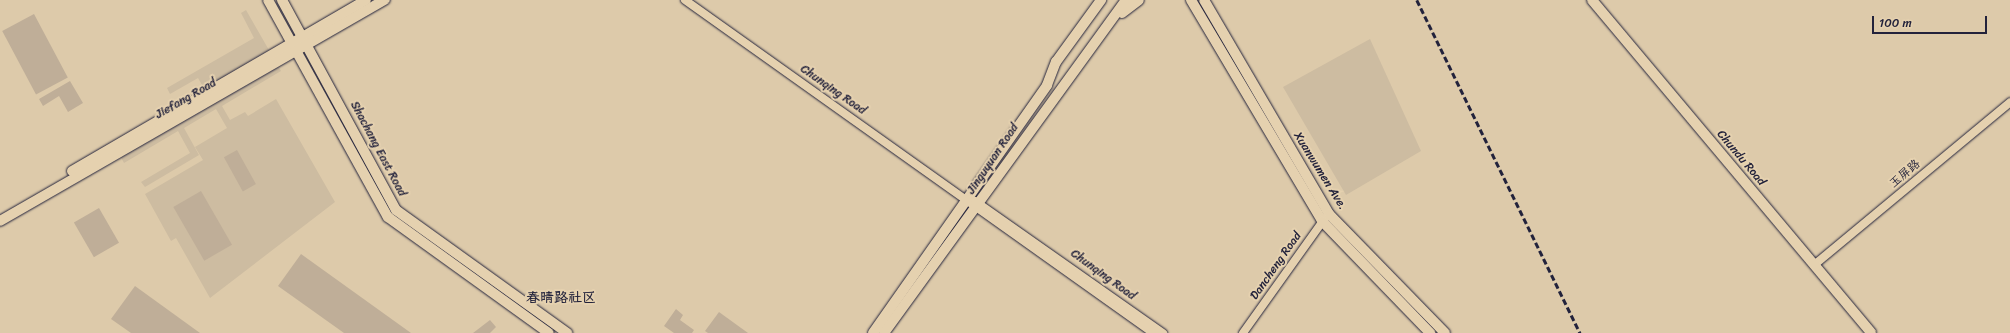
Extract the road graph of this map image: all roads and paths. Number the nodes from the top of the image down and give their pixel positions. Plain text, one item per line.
1 (268, 0) edge
2 (282, 0) edge
3 (366, 0) edge
4 (385, 0) edge
5 (685, 0) edge
6 (1101, 0) edge
7 (1126, 0) edge
8 (1139, 0) edge
9 (1182, 0) edge
10 (1191, 0) edge
11 (1204, 0) edge
12 (1592, 0) edge
13 (1598, 0) edge
14 (1204, 21) junction
15 (1101, 38) junction
16 (304, 41) junction
17 (294, 46) junction
18 (2010, 102) edge
19 (968, 200) junction
20 (978, 205) junction
21 (0, 214) edge
22 (1325, 217) junction
23 (0, 221) edge
24 (1816, 264) junction
25 (549, 333) edge
26 (567, 333) edge
27 (874, 333) edge
28 (884, 333) edge
29 (1153, 333) edge
30 (1163, 333) edge
31 (1243, 333) edge
32 (1430, 333) edge
33 (1445, 333) edge
34 (1871, 333) edge
35 (1877, 333) edge

1 - 17 main road, Shachang East Road
2 - 16 main road, Shachang East Road
3 - 16 main road, Jiefang Road
4 - 16 main road, Jiefang Road
5 - 19 street, Chunqing Road
6 - 19 main road, Jinguyuan Road
7 - 15 main road, Jinguyuan Road
8 - 15 main road
9 - 14 main road
10 - 14 main road, Xuanwumen Ave.
11 - 22 main road, Xuanwumen Ave.
12 - 24 main road, Chundu Road
13 - 24 main road, Chundu Road
14 - 22 main road, Xuanwumen Ave.
15 - 20 main road, Jinguyuan Road
16 - 17 main road, Jiefang Road
16 - 26 main road, Shachang East Road
17 - 21 main road, Jiefang Road
17 - 23 main road, Jiefang Road
17 - 25 main road, Shachang East Road
18 - 24 street, 玉屏路
19 - 20 street, Chunqing Road
19 - 27 main road, Jinguyuan Road
20 - 28 main road, Jinguyuan Road
20 - 29 street, Chunqing Road
20 - 30 street, Chunqing Road
22 - 31 street, Dancheng Road
22 - 32 main road, Xuanwumen Ave.
22 - 33 main road, Xuanwumen Ave.
24 - 34 main road, Chundu Road
24 - 35 main road, Chundu Road

